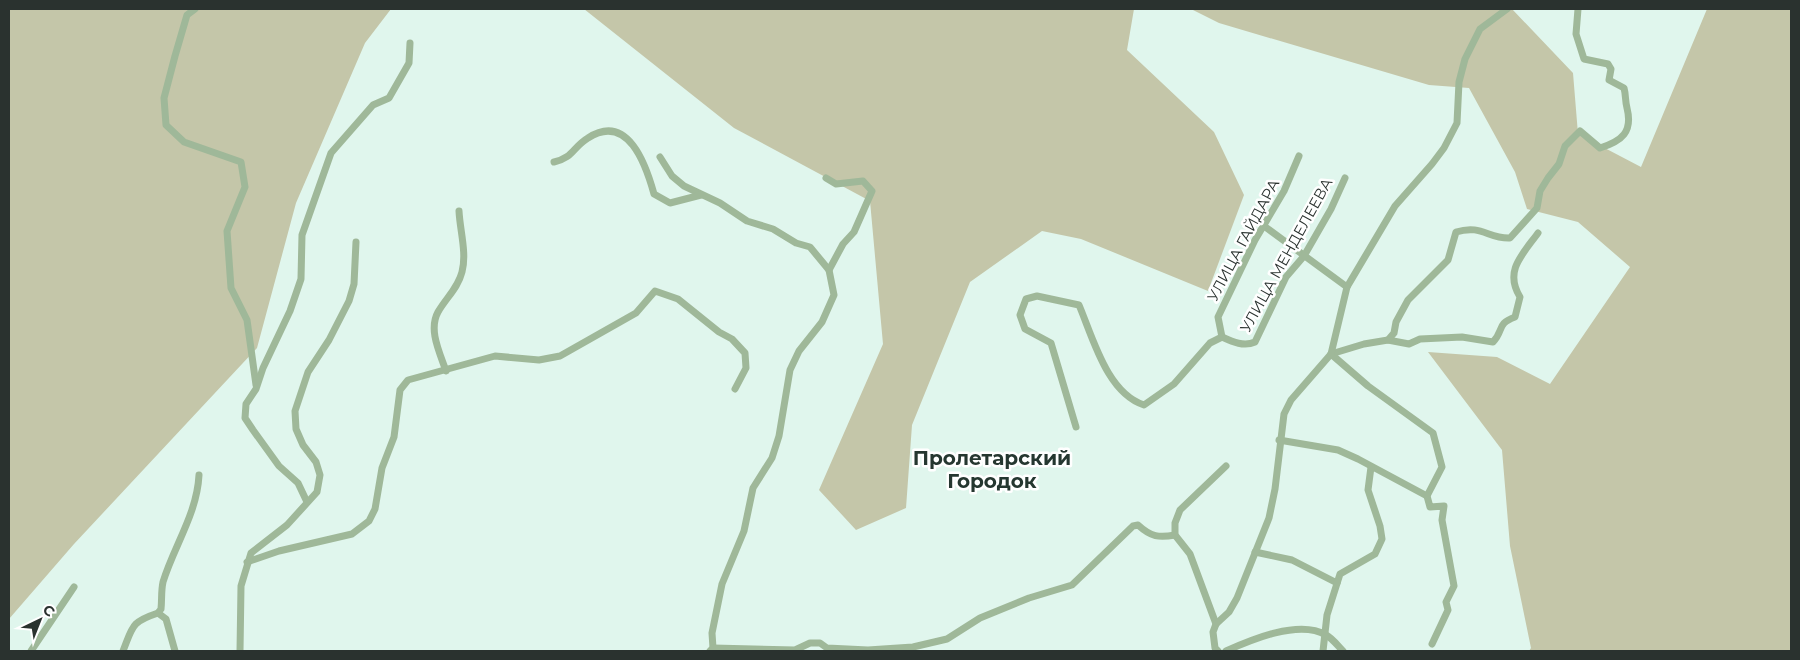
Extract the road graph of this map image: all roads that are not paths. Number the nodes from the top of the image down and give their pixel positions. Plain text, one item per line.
1 (195, 9) edge
2 (1507, 9) edge
3 (1578, 9) edge
4 (410, 43) dead end
5 (1299, 156) dead end
6 (660, 157) dead end
7 (554, 162) dead end
8 (826, 178) dead end
9 (1345, 178) dead end
10 (702, 195) junction
11 (459, 211) dead end
12 (1264, 226) junction
13 (1538, 233) dead end
14 (356, 242) dead end
15 (1304, 256) junction
16 (829, 270) junction
17 (1347, 288) junction
18 (1222, 338) junction
19 (1388, 340) junction
20 (1331, 354) junction
21 (446, 371) junction
22 (256, 389) junction
23 (734, 389) dead end
24 (1076, 427) dead end
25 (1279, 440) junction
26 (1226, 466) dead end
27 (1371, 467) junction
28 (199, 475) dead end
29 (1427, 496) junction
30 (307, 502) junction
31 (1175, 535) junction
32 (1255, 552) junction
33 (247, 562) junction
34 (1337, 583) junction
35 (74, 587) dead end
36 (158, 613) junction
37 (1216, 624) junction
38 (1326, 635) junction
39 (1432, 644) dead end
40 (712, 650) edge
41 (31, 651) edge
42 (123, 651) edge
43 (175, 651) edge
44 (240, 651) edge
45 (1218, 651) edge
46 (1226, 651) edge
47 (1324, 651) edge
48 (1343, 651) edge

1 - 22 street
2 - 17 street
3 - 19 street
4 - 22 street
5 - 12 street, УЛИЦА ГАЙДАРА
6 - 10 street
7 - 10 street
8 - 16 street
9 - 15 street, УЛИЦА МЕНДЕЛЕЕВА
10 - 16 street
11 - 21 street
12 - 15 street
12 - 18 street, УЛИЦА ГАЙДАРА
13 - 19 street
14 - 30 street
15 - 17 street
15 - 18 street, УЛИЦА МЕНДЕЛЕЕВА
16 - 40 street
17 - 20 street
18 - 24 street
19 - 20 street
20 - 25 street
20 - 29 street
21 - 23 street
21 - 33 street
22 - 30 street
25 - 27 street
25 - 32 street
26 - 31 street
27 - 29 street
27 - 34 street
28 - 36 street
29 - 39 street
30 - 33 street
31 - 37 street
31 - 40 street
32 - 34 street
32 - 37 street
33 - 44 street
34 - 38 street
35 - 41 street
36 - 42 street
36 - 43 street
37 - 45 street
38 - 46 street
38 - 47 street
38 - 48 street

